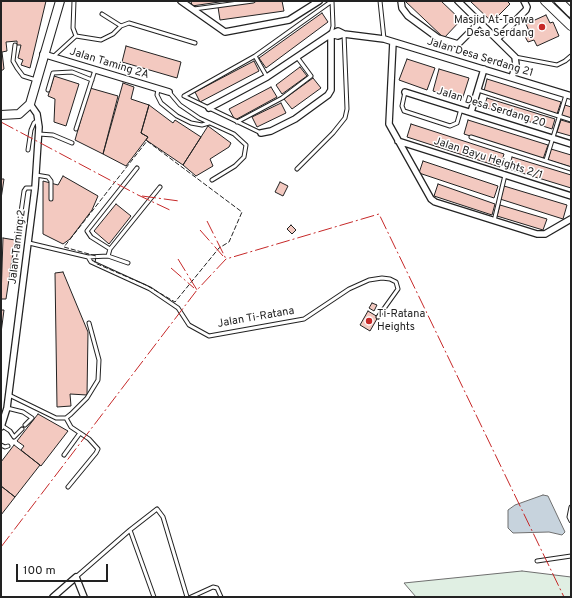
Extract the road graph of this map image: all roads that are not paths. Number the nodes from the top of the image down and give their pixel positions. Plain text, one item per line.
1 (60, 1) edge
2 (74, 1) edge
3 (181, 1) edge
4 (253, 1) edge
5 (319, 1) edge
6 (332, 1) edge
7 (380, 1) edge
8 (401, 1) edge
9 (458, 1) edge
10 (524, 1) edge
11 (546, 1) edge
12 (559, 1) edge
13 (194, 9) junction
14 (571, 13) edge
15 (102, 14) dead end
16 (480, 22) junction
17 (121, 26) junction
18 (571, 26) edge
19 (331, 34) junction
20 (344, 34) junction
21 (76, 36) junction
22 (384, 39) junction
23 (497, 39) junction
24 (393, 42) junction
25 (195, 43) dead end
26 (16, 45) dead end
27 (43, 54) junction
28 (255, 56) junction
29 (571, 56) edge
30 (53, 57) junction
31 (297, 57) junction
32 (515, 57) junction
33 (484, 69) junction
34 (95, 70) junction
35 (267, 77) junction
36 (512, 77) junction
37 (36, 80) junction
38 (92, 80) junction
39 (158, 89) junction
40 (48, 90) dead end
41 (478, 90) junction
42 (170, 92) joint
43 (405, 92) joint
44 (569, 96) edge
45 (30, 104) junction
46 (209, 108) junction
47 (461, 109) junction
48 (471, 112) junction
49 (1, 115) edge
50 (560, 116) junction
51 (38, 120) junction
52 (571, 120) edge
53 (237, 122) junction
54 (209, 123) junction
55 (76, 129) dead end
56 (39, 134) junction
57 (261, 134) joint
58 (470, 137) dead end
59 (553, 137) junction
60 (398, 141) junction
61 (72, 143) dead end
62 (571, 144) edge
63 (28, 150) dead end
64 (546, 160) junction
65 (137, 168) dead end
66 (297, 169) dead end
67 (571, 169) edge
68 (36, 175) junction
69 (505, 175) junction
70 (212, 180) dead end
71 (35, 188) junction
72 (160, 188) dead end
73 (571, 196) edge
74 (51, 199) dead end
75 (571, 219) edge
76 (494, 222) junction
77 (29, 243) junction
78 (110, 249) junction
79 (108, 256) junction
80 (88, 257) junction
81 (128, 263) dead end
82 (13, 268) dead end
83 (378, 317) dead end
84 (89, 323) dead end
85 (8, 394) junction
86 (7, 408) junction
87 (66, 418) junction
88 (25, 425) dead end
89 (1, 426) edge
90 (22, 429) dead end
91 (80, 433) junction
92 (1, 445) edge
93 (1, 452) edge
94 (64, 455) dead end
95 (68, 487) dead end
96 (571, 507) edge
97 (571, 521) edge
98 (130, 530) junction
99 (571, 556) edge
100 (537, 561) dead end
101 (76, 577) junction
102 (53, 597) edge
103 (84, 597) edge
104 (154, 597) edge
105 (187, 597) edge
106 (191, 597) edge
107 (221, 597) edge

1 - 27 street
2 - 21 lane
3 - 13 street
4 - 13 lane
5 - 13 street
6 - 19 lane
6 - 28 lane
7 - 22 lane
8 - 16 street
9 - 16 street
10 - 23 street
11 - 18 street
12 - 14 street
15 - 17 lane
16 - 23 street
17 - 21 lane
17 - 25 lane
19 - 20 street, Jalan Desa Serdang 21
19 - 31 street
19 - 57 street
20 - 22 street, Jalan Desa Serdang 21
20 - 66 lane
21 - 30 lane
22 - 24 street, Jalan Desa Serdang 21
23 - 32 street
24 - 33 street, Jalan Desa Serdang 21
24 - 60 street
26 - 37 lane
27 - 30 street, Jalan Taming 2A
27 - 37 street
28 - 35 lane
28 - 46 lane
29 - 32 lane
30 - 34 street, Jalan Taming 2A
31 - 35 street
31 - 53 lane
32 - 36 street
33 - 36 street, Jalan Desa Serdang 21
33 - 41 street
34 - 38 lane
34 - 39 street, Jalan Taming 2A
35 - 46 street
36 - 44 street, Jalan Desa Serdang 21
37 - 45 street
38 - 40 lane
38 - 55 lane
39 - 42 street, Jalan Taming 2A
39 - 54 lane
41 - 48 street
41 - 50 lane
42 - 54 lane
43 - 47 street, Jalan Desa Serdang 20
43 - 47 lane
44 - 50 lane
45 - 49 street
45 - 51 street, Jalan Taming 2
46 - 53 lane
47 - 48 street, Jalan Desa Serdang 20
48 - 59 street, Jalan Desa Serdang 20
50 - 52 lane
50 - 59 lane
51 - 56 street, Jalan Taming 2
51 - 63 lane
53 - 57 lane
54 - 70 lane
56 - 61 lane
56 - 68 street, Jalan Taming 2
58 - 64 lane
59 - 62 street, Jalan Desa Serdang 20
59 - 64 lane
60 - 69 street, Jalan Bayu Heights 2/1
60 - 76 street
64 - 67 lane
65 - 78 lane
68 - 71 street, Jalan Taming 2
68 - 74 lane
69 - 73 street, Jalan Bayu Heights 2/1
69 - 76 lane
71 - 77 street, Jalan Taming 2
71 - 82 lane
72 - 78 lane
75 - 76 street
77 - 80 lane
77 - 85 street, Jalan Taming 2
78 - 79 lane
79 - 80 lane
79 - 81 lane
80 - 83 lane, Jalan Ti-Ratana
84 - 87 lane
85 - 86 street, Jalan Taming 2
85 - 87 lane
86 - 88 lane
86 - 89 street, Jalan Taming 2
87 - 91 lane
89 - 90 lane
91 - 94 lane
91 - 95 lane
92 - 93 lane
96 - 97 lane
98 - 101 lane
98 - 104 lane
98 - 105 lane
99 - 100 lane
101 - 102 street
101 - 103 street
106 - 107 lane

